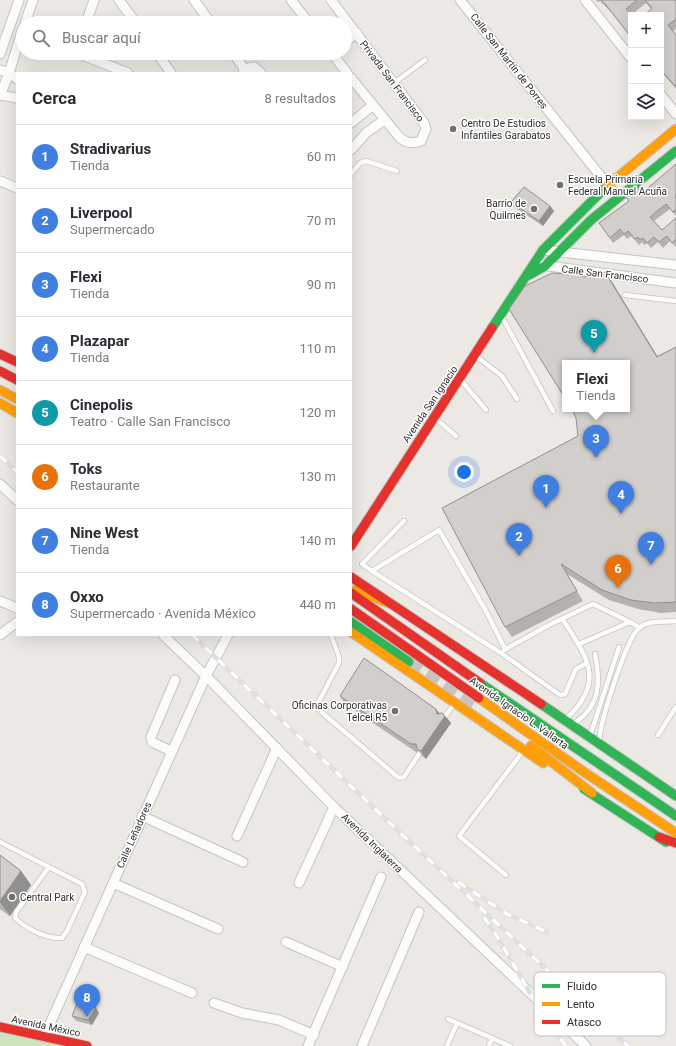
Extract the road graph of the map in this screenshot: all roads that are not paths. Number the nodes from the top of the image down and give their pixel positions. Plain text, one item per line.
1 (19, 0) edge
2 (33, 0) edge
3 (94, 0) edge
4 (119, 0) edge
5 (194, 0) edge
6 (291, 0) edge
7 (331, 0) edge
8 (460, 0) edge
9 (585, 0) edge
10 (27, 16) edge
11 (88, 16) edge
12 (131, 16) edge
13 (206, 16) edge
14 (304, 16) edge
15 (344, 16) edge
16 (9, 27) junction
17 (352, 27) edge
18 (16, 28) edge
19 (357, 33) junction
20 (352, 37) edge
21 (3, 39) edge
22 (16, 42) edge
23 (16, 50) edge
24 (0, 54) edge
25 (628, 54) edge
26 (95, 60) edge
27 (161, 60) edge
28 (237, 60) edge
29 (337, 60) edge
30 (425, 60) dead end
31 (0, 70) edge
32 (244, 71) edge
33 (125, 72) edge
34 (169, 72) edge
35 (260, 72) edge
36 (346, 72) edge
37 (10, 73) junction
38 (16, 78) edge
39 (352, 79) edge
40 (394, 83) junction
41 (0, 95) edge
42 (16, 98) edge
43 (664, 99) edge
44 (372, 106) junction
45 (676, 114) edge
46 (384, 120) junction
47 (352, 121) edge
48 (676, 129) edge
49 (352, 149) edge
50 (676, 151) edge
51 (397, 171) dead end
52 (352, 173) edge
53 (0, 181) edge
54 (608, 185) junction
55 (16, 188) edge
56 (618, 198) junction
57 (543, 250) junction
58 (558, 253) junction
59 (534, 263) junction
60 (676, 265) edge
61 (545, 266) junction
62 (529, 275) junction
63 (676, 283) edge
64 (625, 295) dead end
65 (676, 301) edge
66 (502, 316) junction
67 (0, 354) edge
68 (476, 356) junction
69 (16, 362) edge
70 (0, 371) edge
71 (16, 379) edge
72 (460, 379) junction
73 (0, 390) edge
74 (16, 398) edge
75 (517, 398) dead end
76 (0, 403) edge
77 (486, 410) dead end
78 (553, 411) dead end
79 (16, 412) edge
80 (434, 417) junction
81 (456, 436) dead end
82 (0, 484) edge
83 (16, 499) edge
84 (404, 521) dead end
85 (352, 544) edge
86 (372, 571) junction
87 (352, 578) edge
88 (352, 588) edge
89 (352, 594) edge
90 (0, 601) edge
91 (391, 604) junction
92 (16, 608) edge
93 (352, 610) edge
94 (563, 620) junction
95 (676, 621) edge
96 (630, 622) junction
97 (16, 623) edge
98 (352, 623) edge
99 (640, 628) junction
100 (352, 633) edge
101 (0, 635) edge
102 (164, 636) edge
103 (227, 636) edge
104 (331, 636) edge
105 (579, 644) junction
106 (619, 647) dead end
107 (505, 649) junction
108 (501, 653) junction
109 (595, 654) dead end
110 (409, 662) tunnel mouth
111 (588, 663) junction
112 (206, 676) junction
113 (175, 680) dead end
114 (455, 702) junction
115 (476, 706) tunnel mouth
116 (676, 707) edge
117 (444, 718) edge
118 (569, 722) junction
119 (658, 735) dead end
120 (590, 736) junction
121 (600, 742) junction
122 (277, 748) junction
123 (524, 750) junction
124 (171, 751) junction
125 (419, 754) edge
126 (592, 793) junction
127 (676, 796) edge
128 (334, 807) junction
129 (142, 816) junction
130 (676, 816) edge
131 (676, 833) edge
132 (237, 836) dead end
133 (659, 837) junction
134 (0, 842) edge
135 (676, 843) edge
136 (676, 849) edge
137 (243, 862) dead end
138 (49, 867) junction
139 (506, 875) dead end
140 (381, 877) dead end
141 (113, 883) junction
142 (299, 883) dead end
143 (418, 912) dead end
144 (218, 929) dead end
145 (286, 942) dead end
146 (84, 946) junction
147 (343, 967) junction
148 (192, 993) dead end
149 (534, 997) edge
150 (214, 1003) dead end
151 (448, 1019) dead end
152 (457, 1023) junction
153 (0, 1027) edge
154 (314, 1035) junction
155 (575, 1036) edge
156 (44, 1037) junction
157 (492, 1038) junction
158 (87, 1046) edge
159 (308, 1046) edge
160 (362, 1046) edge
161 (447, 1046) edge
162 (489, 1046) edge
163 (510, 1046) edge
164 (586, 1046) edge

1 - 16 street
2 - 10 street
3 - 11 street
4 - 12 street
5 - 13 street
6 - 14 street
7 - 15 street, Privada San Francisco
8 - 54 street, Calle San Martín de Porres
9 - 25 street
16 - 18 street
16 - 21 street
17 - 19 street, Privada San Francisco
19 - 20 street
19 - 40 street, Privada San Francisco
21 - 22 street
21 - 24 street
23 - 37 street
26 - 33 street
27 - 34 street
28 - 32 street
29 - 36 street
30 - 40 lane
31 - 37 street
32 - 35 street
37 - 38 street
37 - 41 street
39 - 44 street, Privada San Francisco
40 - 46 street, Privada San Francisco
41 - 42 street
43 - 45 street
44 - 46 street, Privada San Francisco
44 - 47 street
46 - 49 street
48 - 54 main road, Avenida San Ignacio
50 - 56 main road, Avenida San Ignacio
51 - 52 lane
53 - 55 street
54 - 56 street, Calle San Martín de Porres
54 - 57 main road, Avenida San Ignacio
56 - 58 main road, Avenida San Ignacio
57 - 58 street, Calle San Francisco
57 - 59 main road, Avenida San Ignacio
58 - 60 street, Calle San Francisco
58 - 61 main road, Avenida San Ignacio
59 - 61 street, Calle San Francisco
59 - 62 main road, Avenida San Ignacio
61 - 62 main road, Avenida San Ignacio
61 - 63 street, Calle San Francisco
62 - 66 main road, Avenida San Ignacio
64 - 65 lane
66 - 68 main road, Avenida San Ignacio
66 - 78 lane
67 - 69 main road
68 - 72 main road, Avenida San Ignacio
68 - 75 lane
70 - 71 main road
72 - 77 lane
72 - 80 main road, Avenida San Ignacio
73 - 74 main road
76 - 79 main road
80 - 81 lane
80 - 85 main road, Avenida San Ignacio
82 - 83 street
84 - 86 lane
86 - 107 lane
86 - 108 lane
87 - 91 main road, Avenida Ignacio L. Vallarta
88 - 91 main road
89 - 130 main road, Avenida Ignacio L. Vallarta
90 - 92 street
91 - 118 main road, Avenida Ignacio L. Vallarta
93 - 131 main road, Avenida Ignacio L. Vallarta
94 - 96 lane
94 - 105 lane
94 - 107 lane
95 - 99 lane
96 - 99 lane
96 - 105 lane
97 - 101 street
98 - 110 main road
99 - 121 lane
100 - 114 main road
102 - 112 street, Avenida Inglaterra
103 - 112 street, Calle Leñadores
104 - 125 lane
105 - 111 lane
106 - 120 lane
107 - 108 lane
108 - 111 lane
109 - 118 lane
111 - 118 lane
112 - 122 street, Avenida Inglaterra
112 - 124 street, Calle Leñadores
113 - 124 street
114 - 117 lane
114 - 123 main road
115 - 126 main road
116 - 119 lane
118 - 120 main road, Avenida Ignacio L. Vallarta
120 - 121 main road, Avenida Ignacio L. Vallarta
121 - 127 main road, Avenida Ignacio L. Vallarta
122 - 128 street, Avenida Inglaterra
122 - 132 street
123 - 126 main road
123 - 139 lane
124 - 129 street, Calle Leñadores
126 - 133 main road
128 - 142 street
128 - 149 street, Avenida Inglaterra
129 - 137 street
129 - 141 street, Calle Leñadores
133 - 135 main road
133 - 136 main road
134 - 138 lane
138 - 138 lane
140 - 147 street
141 - 144 street
141 - 146 street, Calle Leñadores
143 - 160 street
145 - 147 street
146 - 148 street
146 - 156 street, Calle Leñadores
147 - 154 street
150 - 154 street
151 - 152 lane
152 - 157 lane
152 - 161 lane
153 - 156 main road, Avenida México
154 - 159 street
155 - 164 street, Avenida Inglaterra
156 - 158 main road, Avenida México
157 - 162 lane
157 - 163 lane

